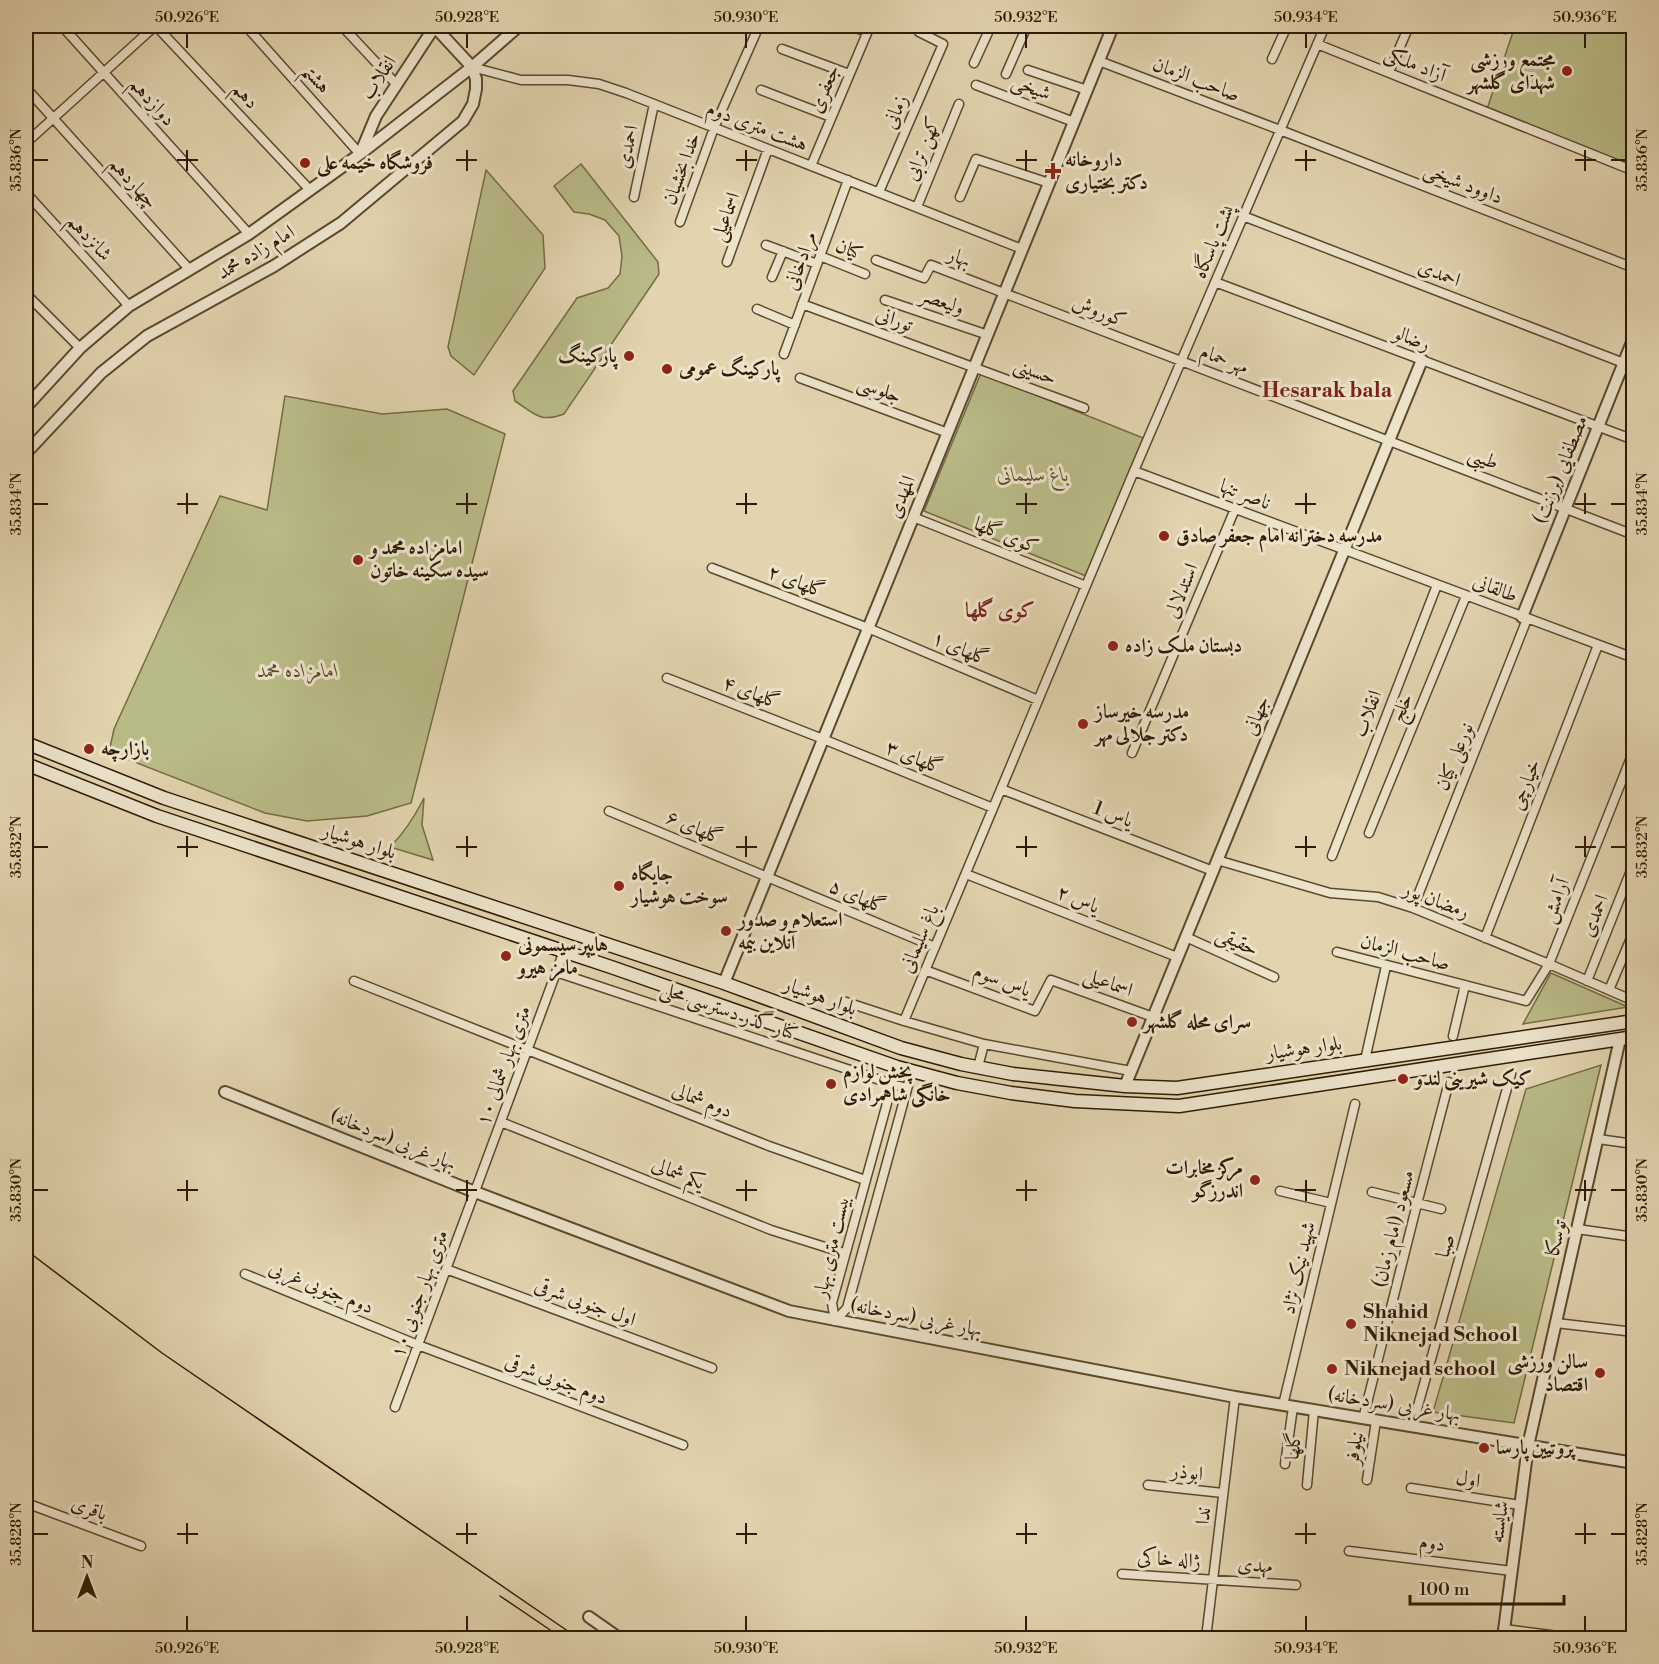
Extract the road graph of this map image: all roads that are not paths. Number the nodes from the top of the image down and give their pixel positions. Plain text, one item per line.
1 (31, 26) edge
2 (62, 26) edge
3 (156, 26) edge
4 (246, 26) edge
5 (342, 26) edge
6 (434, 26) edge
7 (519, 26) edge
8 (759, 26) edge
9 (851, 26) edge
10 (921, 26) edge
11 (991, 26) edge
12 (1027, 26) edge
13 (1113, 26) edge
14 (1287, 26) edge
15 (1325, 26) edge
16 (1409, 26) edge
17 (1495, 26) edge
18 (868, 28) edge
19 (1505, 29) dead end
20 (26, 31) edge
21 (1317, 44) junction
22 (782, 49) dead end
23 (1272, 59) dead end
24 (1099, 61) junction
25 (974, 63) dead end
26 (472, 67) junction
27 (1028, 70) dead end
28 (1389, 72) junction
29 (104, 73) junction
30 (849, 74) junction
31 (1006, 74) dead end
32 (397, 85) junction
33 (976, 85) dead end
34 (26, 88) edge
35 (761, 90) dead end
36 (1087, 90) junction
37 (654, 104) junction
38 (959, 104) dead end
39 (831, 117) junction
40 (53, 118) junction
41 (1074, 122) junction
42 (714, 128) junction
43 (1280, 130) junction
44 (26, 143) edge
45 (768, 149) junction
46 (360, 154) junction
47 (811, 166) junction
48 (1634, 171) edge
49 (848, 180) junction
50 (1049, 183) junction
51 (310, 190) junction
52 (879, 192) junction
53 (26, 193) edge
54 (634, 197) dead end
55 (960, 197) dead end
56 (917, 207) junction
57 (1243, 216) junction
58 (680, 222) dead end
59 (249, 234) junction
60 (766, 245) dead end
61 (1023, 249) junction
62 (783, 251) junction
63 (819, 260) junction
64 (876, 260) dead end
65 (727, 262) dead end
66 (1634, 268) edge
67 (189, 269) junction
68 (865, 274) dead end
69 (771, 277) dead end
70 (1215, 282) junction
71 (1004, 293) junction
72 (26, 294) edge
73 (885, 300) dead end
74 (802, 304) junction
75 (129, 306) junction
76 (757, 309) dead end
77 (795, 325) junction
78 (988, 335) junction
79 (1634, 337) edge
80 (80, 348) junction
81 (784, 354) dead end
82 (1422, 360) junction
83 (1182, 361) junction
84 (1628, 365) edge
85 (975, 366) junction
86 (800, 378) dead end
87 (28, 400) edge
88 (1084, 408) dead end
89 (1598, 426) junction
90 (948, 433) junction
91 (1389, 441) junction
92 (1634, 441) edge
93 (26, 453) edge
94 (1134, 471) junction
95 (1565, 508) junction
96 (1235, 509) junction
97 (913, 517) junction
98 (1634, 535) edge
99 (1344, 550) junction
100 (712, 568) dead end
101 (1437, 585) junction
102 (1086, 586) junction
103 (1466, 596) junction
104 (1524, 618) junction
105 (868, 628) junction
106 (1598, 645) junction
107 (1634, 658) edge
108 (667, 678) dead end
109 (1038, 700) junction
110 (823, 739) junction
111 (26, 743) edge
112 (1634, 750) edge
113 (1132, 753) dead end
114 (26, 764) edge
115 (1001, 789) junction
116 (993, 808) junction
117 (609, 810) dead end
118 (1369, 833) dead end
119 (1332, 855) dead end
120 (1217, 860) junction
121 (1634, 863) edge
122 (1213, 871) junction
123 (966, 874) junction
124 (767, 877) junction
125 (1413, 908) junction
126 (1634, 931) edge
127 (1186, 937) junction
128 (1485, 938) junction
129 (935, 947) junction
130 (564, 951) junction
131 (1337, 952) dead end
132 (1177, 957) junction
133 (1550, 964) junction
134 (1386, 966) junction
135 (925, 970) junction
136 (556, 972) junction
137 (1274, 977) dead end
138 (1051, 980) joint
139 (354, 981) dead end
140 (1587, 981) junction
141 (724, 983) junction
142 (1465, 986) junction
143 (1609, 990) junction
144 (843, 1001) dead end
145 (1634, 1001) edge
146 (1153, 1017) junction
147 (904, 1021) junction
148 (1634, 1021) edge
149 (1453, 1036) dead end
150 (1634, 1037) edge
151 (1620, 1039) junction
152 (984, 1044) junction
153 (528, 1049) junction
154 (1360, 1061) junction
155 (897, 1067) junction
156 (978, 1067) junction
157 (1318, 1067) junction
158 (912, 1071) junction
159 (1131, 1071) junction
160 (1511, 1074) dead end
161 (1357, 1079) junction
162 (1449, 1082) dead end
163 (892, 1084) junction
164 (1319, 1085) junction
165 (1125, 1086) junction
166 (907, 1088) junction
167 (225, 1092) dead end
168 (1355, 1104) dead end
169 (501, 1122) junction
170 (1598, 1139) junction
171 (1634, 1144) edge
172 (865, 1180) junction
173 (1280, 1191) dead end
174 (475, 1192) junction
175 (1372, 1192) dead end
176 (1331, 1203) junction
177 (1417, 1204) junction
178 (1441, 1209) dead end
179 (1577, 1229) junction
180 (1634, 1237) edge
181 (844, 1253) junction
182 (446, 1269) junction
183 (245, 1274) dead end
184 (835, 1321) junction
185 (1556, 1323) junction
186 (1634, 1332) edge
187 (418, 1345) junction
188 (712, 1368) dead end
189 (1235, 1397) junction
190 (1288, 1406) junction
191 (395, 1407) dead end
192 (1314, 1410) junction
193 (1363, 1419) junction
194 (1376, 1421) junction
195 (1412, 1427) junction
196 (683, 1445) dead end
197 (1528, 1446) junction
198 (1634, 1463) edge
199 (1284, 1464) dead end
200 (1367, 1480) dead end
201 (1148, 1485) dead end
202 (1307, 1485) dead end
203 (1411, 1488) dead end
204 (1223, 1493) junction
205 (26, 1503) edge
206 (1520, 1505) junction
207 (141, 1546) dead end
208 (1348, 1551) dead end
209 (1512, 1571) junction
210 (1122, 1574) dead end
211 (1213, 1579) junction
212 (1296, 1585) dead end
213 (589, 1617) dead end
214 (1503, 1634) edge
215 (619, 1638) edge
216 (1206, 1638) edge
217 (1316, 1638) edge
218 (1330, 1638) edge
219 (1573, 1638) edge

1 - 20 street
2 - 29 street, دوازدهم
3 - 29 street
3 - 51 street, دهم
4 - 46 street, هشتم
5 - 32 street
6 - 26 street
6 - 32 street, انقلاب
7 - 26 street, امام زاده محمد
8 - 42 street, خدا بخشیان
9 - 18 street
10 - 52 street, زمانی
11 - 25 street
12 - 31 street
13 - 24 street, المهدی
14 - 23 street
15 - 21 street, پشت پاسگاه
16 - 28 street
17 - 19 street
18 - 30 street, جعفری
21 - 28 street, آزاد ملکی
21 - 43 street, پشت پاسگاه
22 - 30 street
24 - 36 street, المهدی
24 - 43 street, صاحب الزمان
26 - 37 street, هشت متری دوم
26 - 46 street, امام زاده محمد
26 - 93 street, امام زاده محمد
27 - 36 street
28 - 48 street, آزاد ملکی
29 - 40 street
29 - 59 street, دوازدهم
30 - 39 street, جعفری
32 - 46 street, انقلاب
33 - 41 street, شیخی
34 - 40 street, چهاردهم
35 - 39 street
36 - 41 street, المهدی
37 - 42 street, هشت متری دوم
37 - 54 street, احمدی
38 - 56 street, کهن ترابی
39 - 47 street, جعفری
40 - 44 street
40 - 67 street, چهاردهم
41 - 50 street, المهدی
42 - 45 street, هشت متری دوم
42 - 58 street, خدا بخشیان
43 - 57 street, پشت پاسگاه
43 - 66 street, داوود شیخی
45 - 47 street, هشت متری دوم
45 - 65 street, اسماعیلی
46 - 51 street, امام زاده محمد
47 - 49 street, هشت متری دوم
49 - 52 street, هشت متری دوم
49 - 63 street, مرادخانی
50 - 55 street
50 - 61 street, المهدی
51 - 59 street, امام زاده محمد
52 - 56 street, هشت متری دوم
53 - 75 street, شانزدهم
56 - 61 street, هشت متری دوم
57 - 70 street, پشت پاسگاه
57 - 84 street, احمدی
59 - 67 street, امام زاده محمد
60 - 62 street, کیان
61 - 71 street, المهدی
62 - 63 street, کیان
62 - 69 street
63 - 68 street, کیان
63 - 74 street, مرادخانی
64 - 71 street, بهار
67 - 75 street, امام زاده محمد
70 - 82 street, رضالو
70 - 83 street, پشت پاسگاه
71 - 78 street, المهدی
71 - 83 street, کوروش
72 - 80 street
73 - 78 street, ولیعصر
74 - 77 street, مرادخانی
74 - 85 street, تورانی
75 - 80 street, امام زاده محمد
76 - 77 street
77 - 81 street, مرادخانی
78 - 85 street, المهدی
79 - 84 street, مصطفایی (برزنت)
80 - 87 street, امام زاده محمد
82 - 89 street, رضالو
82 - 91 street, جهانی
83 - 91 street, مهر حمام
83 - 94 street, پشت پاسگاه
84 - 89 street, مصطفایی (برزنت)
85 - 88 street, حسینی
85 - 90 street, المهدی
86 - 90 street, جلوسی
89 - 92 street, رضالو
89 - 95 street, مصطفایی (برزنت)
90 - 97 street, المهدی
91 - 95 street, طیبی
91 - 99 street, جهانی
94 - 96 street, ناصر تنها
94 - 102 street, باغ سلیمانی
95 - 98 street, طیبی
95 - 104 street, مصطفایی (برزنت)
96 - 99 street, ناصر تنها
96 - 113 street, استدلالی
97 - 102 street, کوی گلها
97 - 105 street, المهدی
99 - 101 street, طالقانی
99 - 120 street, جهانی
100 - 105 street, گلهای ۲
101 - 103 street, طالقانی
101 - 119 street, انقلاب
102 - 109 street, باغ سلیمانی
103 - 104 street, طالقانی
103 - 118 street, خلج
104 - 106 street, طالقانی
104 - 125 street, نورعلی کیان
105 - 109 street, گلهای ۱
105 - 110 street, المهدی
106 - 107 street, طالقانی
106 - 128 street, خیارچی
108 - 110 street, گلهای ۴
109 - 115 street, باغ سلیمانی
110 - 116 street, گلهای ۳
110 - 124 street, المهدی
111 - 141 main road, بلوار هوشیار
112 - 133 street, آرامش
114 - 130 main road, بلوار هوشیار
115 - 116 street, باغ سلیمانی
115 - 122 street, یاس 1
116 - 123 street, باغ سلیمانی
117 - 124 street, گلهای ۶
120 - 122 street, جهانی
120 - 125 street, رمضان پور
121 - 140 street, احمدی
122 - 127 street, جهانی
123 - 129 street, باغ سلیمانی
123 - 132 street, یاس ۲
124 - 129 street, گلهای ۵
124 - 141 street, المهدی
125 - 128 street, رمضان پور
126 - 143 street
127 - 132 street, جهانی
127 - 137 street, حقیقی
128 - 133 street, رمضان پور
129 - 135 street, باغ سلیمانی
130 - 136 street, ۱۰ متری بهار شمالی
130 - 155 main road, بلوار هوشیار
131 - 134 street, صاحب الزمان
132 - 146 street, جهانی
133 - 140 street, رمضان پور
133 - 142 street, صاحب الزمان
134 - 142 street, صاحب الزمان
134 - 154 street
135 - 138 street, یاس سوم
135 - 147 street, باغ سلیمانی
136 - 153 street, ۱۰ متری بهار شمالی
136 - 163 street, کنار گذر دسترسی محلی
138 - 146 street, اسماعیلی
139 - 153 street, دوم شمالی
140 - 143 street, رمضان پور
141 - 156 main road, بلوار هوشیار
142 - 149 street, صاحب الزمان
143 - 145 street, رمضان پور
144 - 147 street
146 - 159 street, جهانی
147 - 152 street
148 - 154 main road, بلوار هوشیار
150 - 151 main road, بلوار هوشیار
151 - 161 main road, بلوار هوشیار
151 - 170 street, توسکا
152 - 156 street
152 - 159 street
153 - 169 street, ۱۰ متری بهار شمالی
153 - 172 street, دوم شمالی
154 - 157 main road, بلوار هوشیار
154 - 161 main road
155 - 158 main road, بلوار هوشیار
155 - 163 street, بیست متری بهار
156 - 165 main road, بلوار هوشیار
157 - 164 main road
157 - 165 main road, بلوار هوشیار
158 - 164 main road, بلوار هوشیار
158 - 166 street, بیست متری بهار
159 - 165 street, جهانی
160 - 195 street, صبا
161 - 164 main road, بلوار هوشیار
162 - 177 street, مسعود (امام زمان)
163 - 166 street, کنار گذر دسترسی محلی
163 - 172 street, بیست متری بهار
166 - 184 street, بیست متری بهار
167 - 174 street, بهار غربی (سردخانه)
168 - 176 street, شهید نیک نژاد
169 - 174 street, ۱۰ متری بهار شمالی
169 - 181 street, یکم شمالی
170 - 171 street
170 - 179 street, توسکا
172 - 181 street, بیست متری بهار
173 - 176 street
174 - 182 street, ۱۰ متری بهار جنوبی
174 - 184 street, بهار غربی (سردخانه)
175 - 177 street
176 - 190 street, شهید نیک نژاد
177 - 178 street
177 - 193 street, مسعود (امام زمان)
179 - 180 street
179 - 185 street, توسکا
181 - 184 street, بیست متری بهار
182 - 187 street, ۱۰ متری بهار جنوبی
182 - 188 street, اول جنوبی شرقی
183 - 187 street, دوم جنوبی غربی
184 - 189 street, بهار غربی (سردخانه)
185 - 186 street
185 - 197 street, توسکا
187 - 191 street, ۱۰ متری بهار جنوبی
187 - 196 street, دوم جنوبی شرقی
189 - 190 street, بهار غربی (سردخانه)
189 - 204 street, ندا
190 - 192 street, بهار غربی (سردخانه)
190 - 199 street, شهید نیک نژاد
192 - 193 street, بهار غربی (سردخانه)
192 - 202 street, گلها
193 - 194 street, بهار غربی (سردخانه)
194 - 195 street, بهار غربی (سردخانه)
194 - 200 street, نیلوفر
195 - 197 street, بهار غربی (سردخانه)
197 - 198 street, بهار غربی (سردخانه)
197 - 206 street, شایسته
201 - 204 street, ابوذر
203 - 206 street, اول
204 - 211 street, ندا
205 - 207 street, باقری
206 - 209 street, شایسته
208 - 209 street, دوم
209 - 214 street, شایسته
210 - 211 street, ژاله خاکی
211 - 212 street, مهدی
211 - 216 street, ندا
213 - 215 street
214 - 219 street
217 - 218 street

